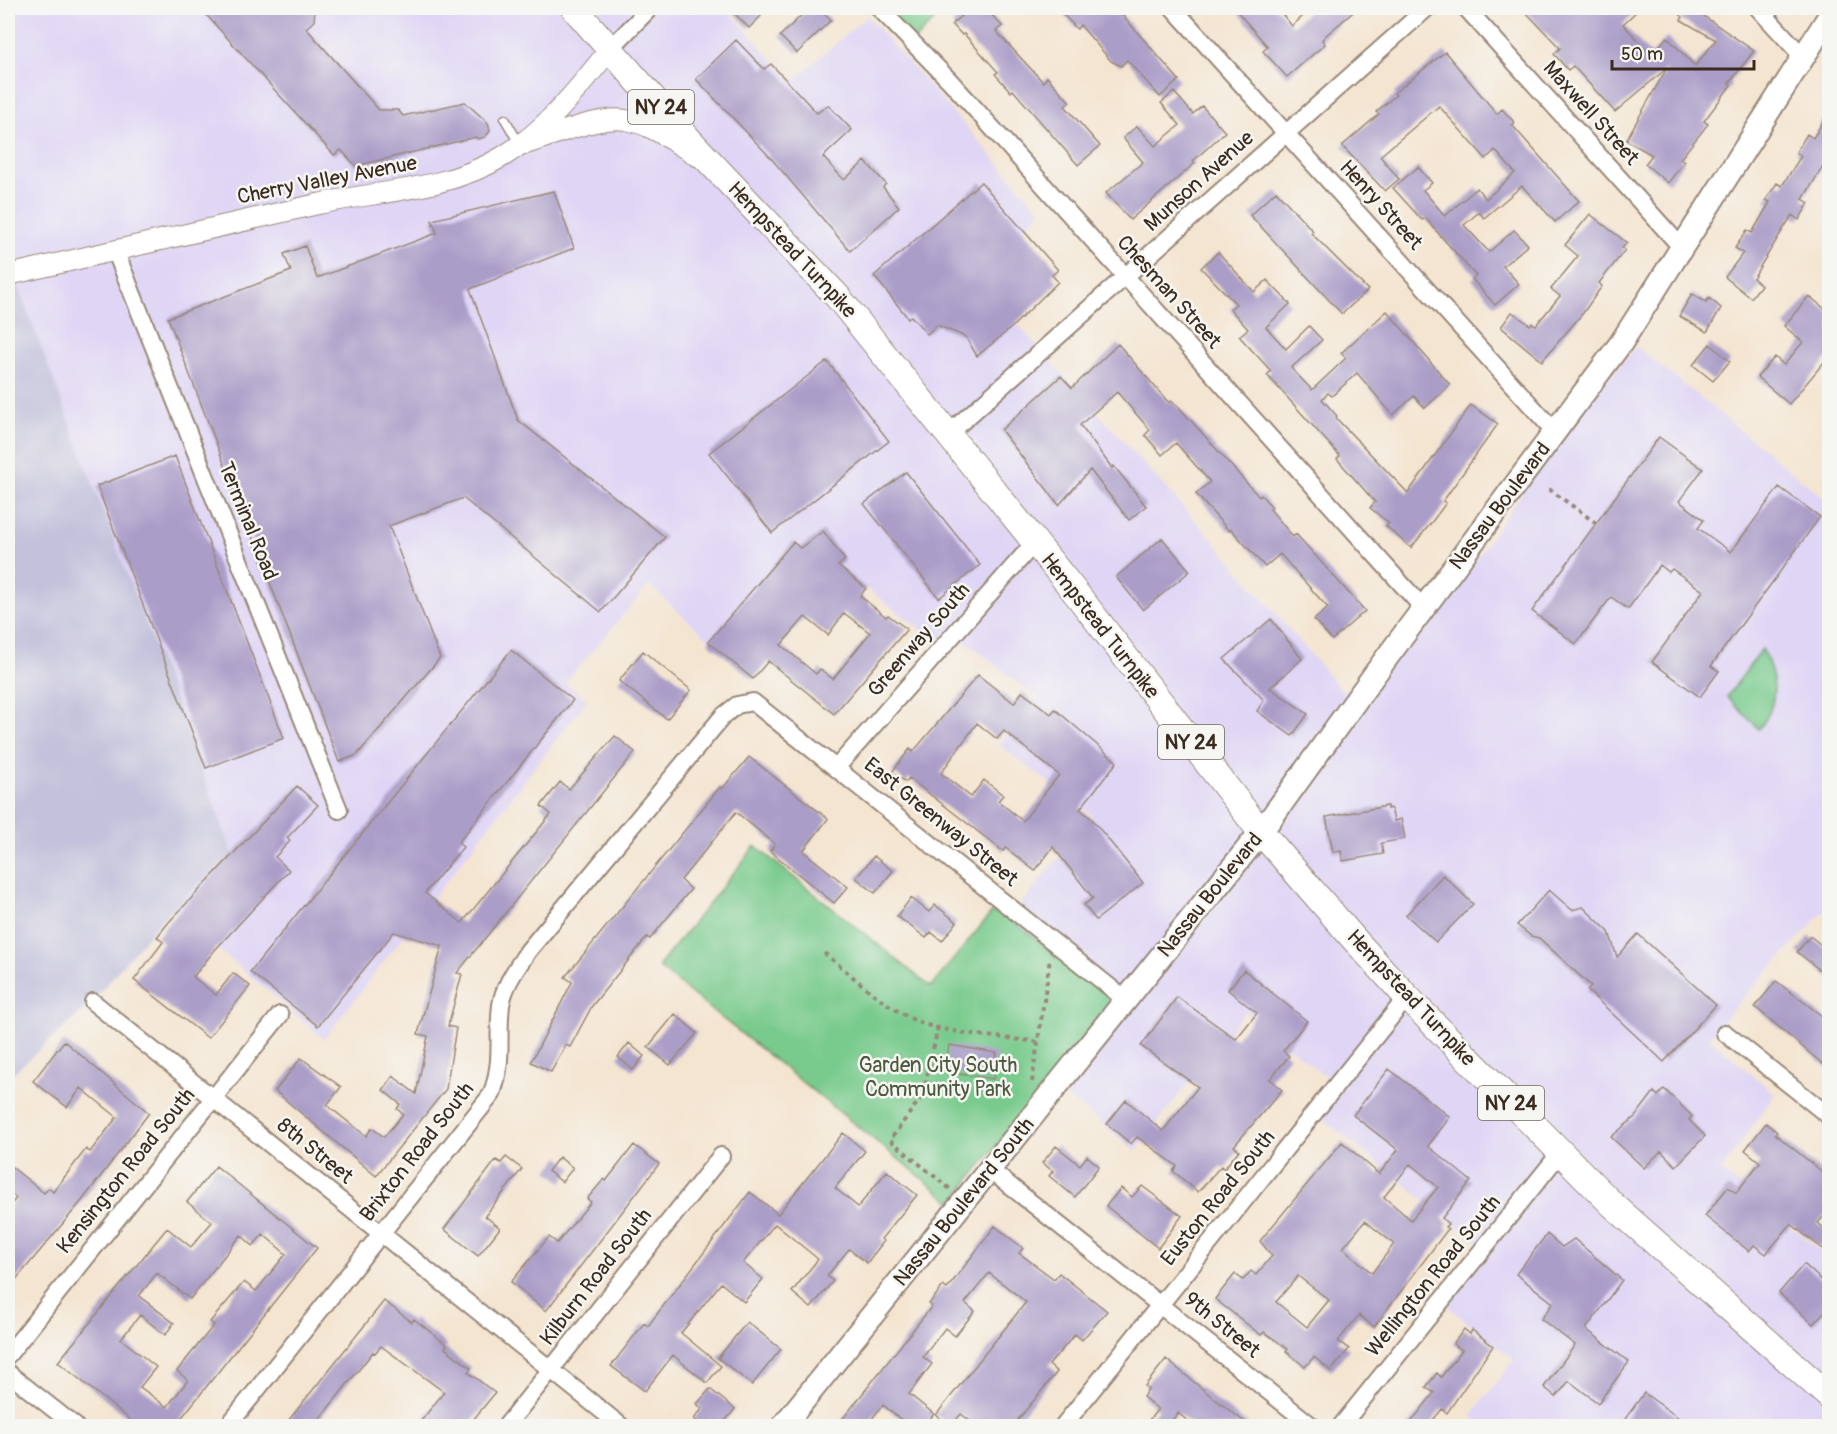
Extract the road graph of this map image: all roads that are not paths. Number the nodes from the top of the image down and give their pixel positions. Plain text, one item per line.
1 (574, 8) edge
2 (650, 8) edge
3 (879, 8) edge
4 (1173, 8) edge
5 (1427, 8) edge
6 (1466, 8) edge
7 (1758, 8) edge
8 (1830, 15) edge
9 (611, 48) junction
10 (1803, 57) junction
11 (504, 119) dead end
12 (1287, 133) junction
13 (520, 145) junction
14 (713, 165) junction
15 (1682, 248) junction
16 (115, 250) junction
17 (8, 275) edge
18 (1126, 277) junction
19 (1555, 432) junction
20 (947, 435) junction
21 (1035, 542) junction
22 (1424, 609) junction
23 (723, 716) joint
24 (837, 767) junction
25 (339, 810) dead end
26 (1261, 832) junction
27 (1145, 977) joint
28 (1407, 997) junction
29 (1126, 1000) junction
30 (93, 1002) dead end
31 (280, 1015) dead end
32 (1725, 1033) dead end
33 (213, 1098) junction
34 (1830, 1117) edge
35 (1560, 1153) junction
36 (721, 1156) dead end
37 (990, 1170) junction
38 (382, 1234) junction
39 (1160, 1305) junction
40 (8, 1355) edge
41 (551, 1370) junction
42 (8, 1373) edge
43 (1830, 1397) edge
44 (75, 1426) edge
45 (228, 1426) edge
46 (506, 1426) edge
47 (621, 1426) edge
48 (783, 1426) edge
49 (1063, 1426) edge
50 (1312, 1426) edge
51 (1341, 1426) edge

1 - 9 main road, Hempstead Turnpike / NY 24
2 - 9 street
3 - 18 street, Chesman Street
4 - 12 street, Henry Street
5 - 12 street, Munson Avenue
6 - 15 street, Maxwell Street
7 - 10 street
8 - 10 main road, Nassau Boulevard
9 - 13 street, Cherry Valley Avenue
9 - 14 main road, Hempstead Turnpike / NY 24
10 - 15 main road, Nassau Boulevard
11 - 13 lane
12 - 18 street, Munson Avenue
12 - 19 street, Henry Street
13 - 14 street
13 - 16 street, Cherry Valley Avenue
14 - 20 main road, Hempstead Turnpike / NY 24
15 - 19 main road, Nassau Boulevard
16 - 17 street, Cherry Valley Avenue
16 - 25 street, Terminal Road
18 - 20 street, Munson Avenue
18 - 22 street, Chesman Street
19 - 22 main road, Nassau Boulevard
20 - 21 main road, Hempstead Turnpike / NY 24
21 - 24 street, Greenway South
21 - 26 main road, Hempstead Turnpike / NY 24
22 - 26 main road, Nassau Boulevard
23 - 24 street, East Greenway Street
23 - 38 street, Brixton Road South
24 - 29 street, East Greenway Street
26 - 27 main road, Nassau Boulevard
26 - 28 main road, Hempstead Turnpike / NY 24
27 - 29 main road, Nassau Boulevard South
28 - 35 main road, Hempstead Turnpike / NY 24
28 - 39 street, Euston Road South
29 - 37 main road, Nassau Boulevard South
30 - 33 street, 8th Street
31 - 33 street, Kensington Road South
32 - 34 street
33 - 38 street, 8th Street
33 - 40 street, Kensington Road South
35 - 43 main road, Hempstead Turnpike / NY 24
35 - 51 street, Wellington Road South
36 - 41 street, Kilburn Road South
37 - 39 street, 9th Street
37 - 48 main road, Nassau Boulevard South
38 - 41 street, 8th Street
38 - 45 street, Brixton Road South
39 - 49 street, Euston Road South
39 - 50 street, 9th Street
41 - 46 street, Kilburn Road South
41 - 47 street, 8th Street
42 - 44 street

